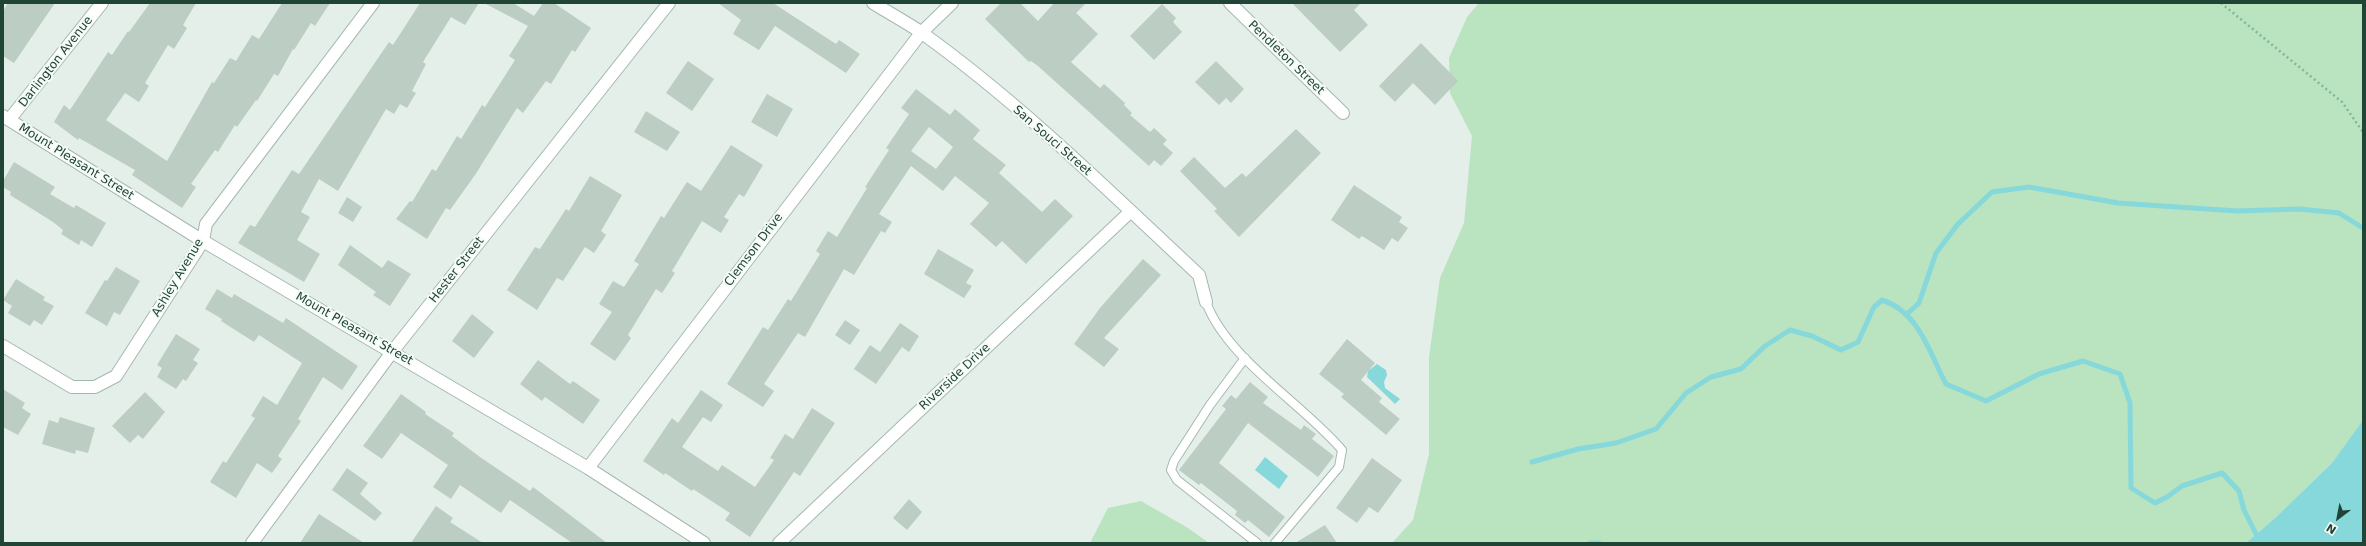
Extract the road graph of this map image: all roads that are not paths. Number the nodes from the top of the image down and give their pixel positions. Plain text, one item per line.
1 (102, 3) edge
2 (373, 3) edge
3 (669, 3) edge
4 (873, 3) edge
5 (952, 3) edge
6 (1230, 3) edge
7 (921, 33) junction
8 (1343, 113) dead end
9 (6, 118) edge
10 (1130, 212) junction
11 (203, 241) junction
12 (1206, 302) joint
13 (3, 346) edge
14 (392, 352) junction
15 (1245, 358) junction
16 (588, 468) junction
17 (252, 543) edge
18 (704, 543) edge
19 (779, 543) edge
20 (1257, 543) edge
21 (1275, 543) edge

1 - 9 street, Darlington Avenue
2 - 11 street, Ashley Avenue
3 - 14 street, Hester Street
4 - 7 street, San Souci Street
5 - 7 street, Clemson Drive
6 - 8 street, Pendleton Street
7 - 10 street, San Souci Street
7 - 16 street, Clemson Drive
9 - 11 street, Mount Pleasant Street
10 - 12 street, San Souci Street
10 - 19 street, Riverside Drive
11 - 13 street, Ashley Avenue
11 - 14 street, Mount Pleasant Street
12 - 15 lane
14 - 16 street, Mount Pleasant Street
14 - 17 street, Hester Street
15 - 20 lane
15 - 21 lane
16 - 18 street, Mount Pleasant Street

